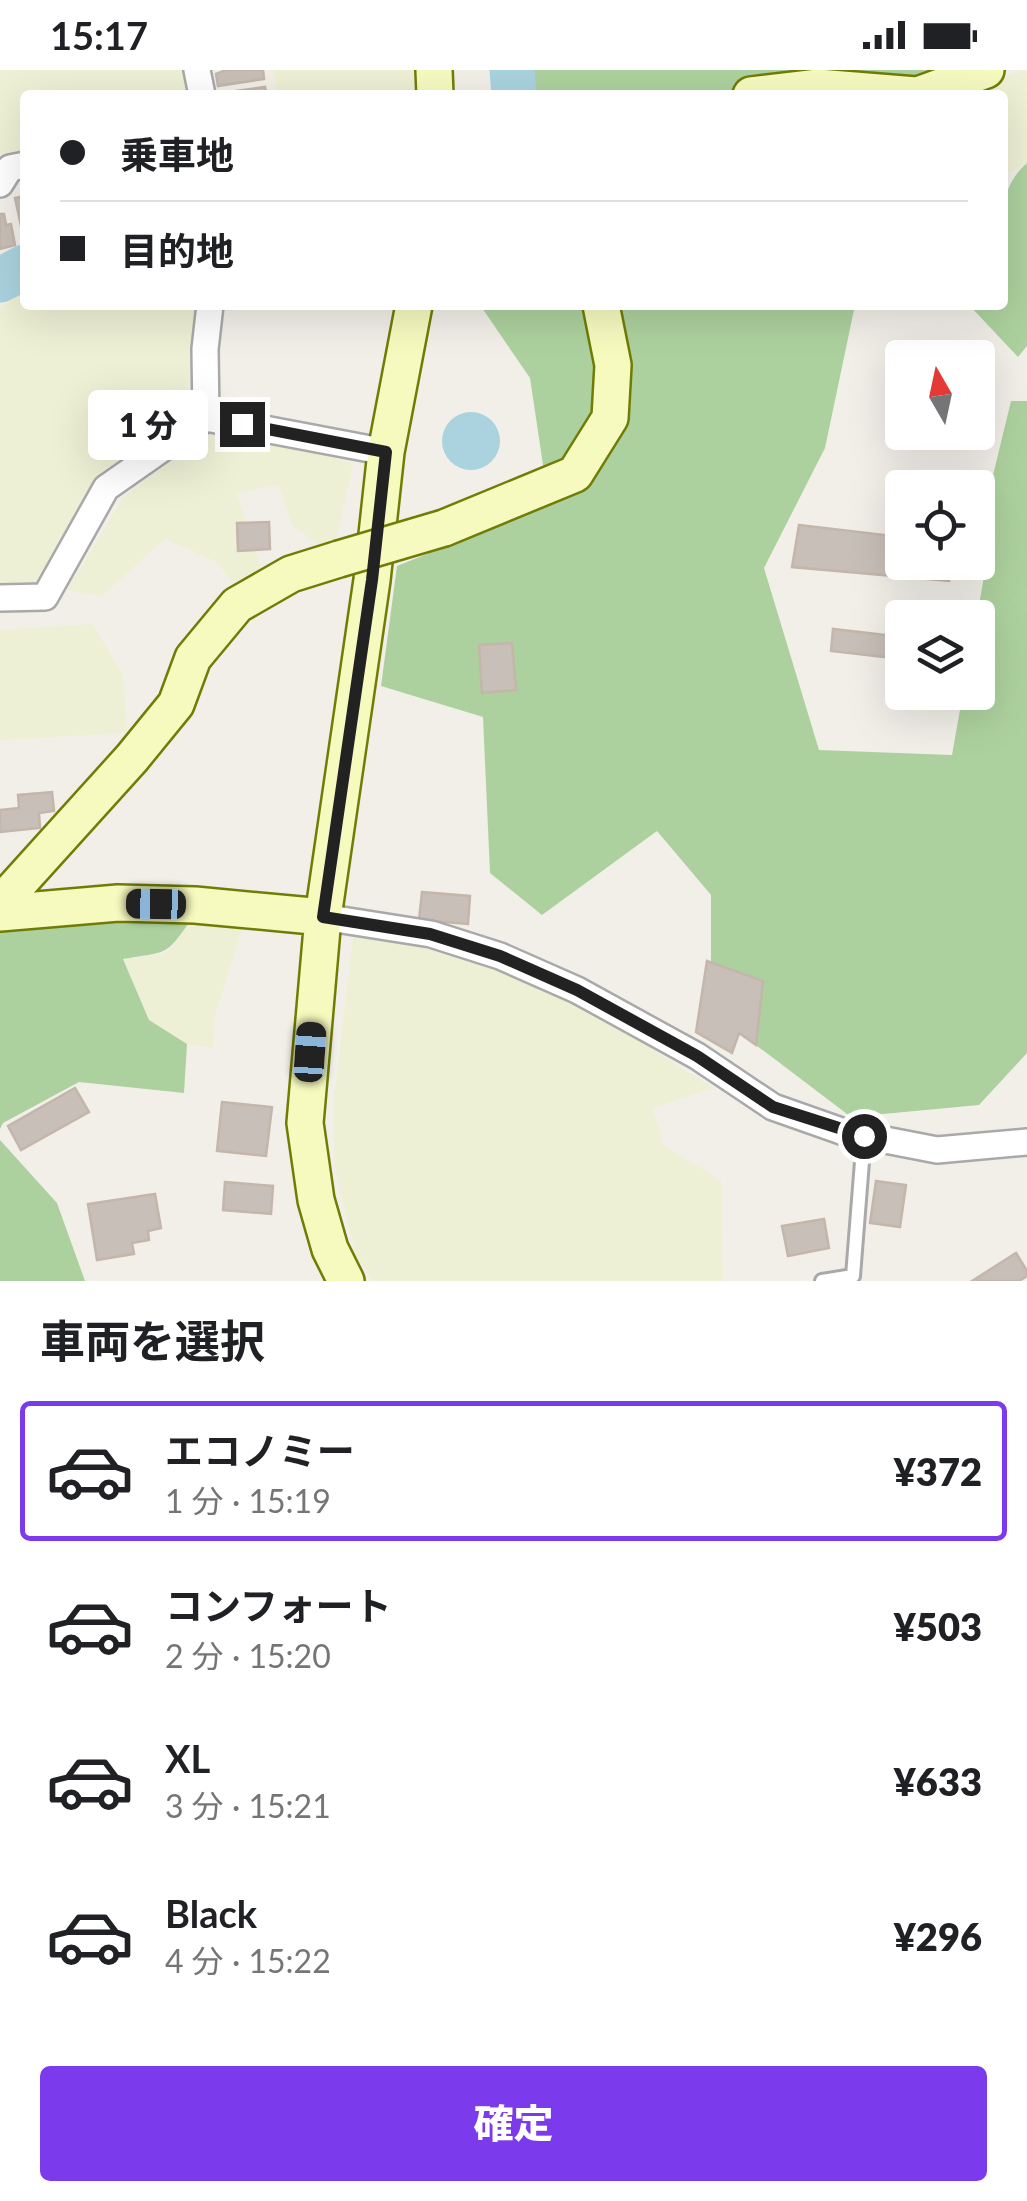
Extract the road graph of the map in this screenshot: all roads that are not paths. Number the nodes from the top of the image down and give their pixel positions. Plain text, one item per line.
1 (986, 70) edge
2 (793, 90) edge
3 (855, 90) edge
4 (931, 90) edge
5 (20, 166) edge
6 (0, 184) edge
7 (210, 310) edge
8 (413, 310) edge
9 (602, 310) edge
10 (206, 418) junction
11 (386, 452) junction
12 (0, 598) edge
13 (0, 904) edge
14 (0, 913) edge
15 (323, 917) junction
16 (864, 1136) junction
17 (1027, 1142) edge
18 (346, 1281) edge
19 (822, 1281) edge

1 - 4 street
2 - 3 street
5 - 6 street
7 - 10 street
8 - 11 street
9 - 13 street, bridge
10 - 11 street
10 - 12 street
11 - 15 street
14 - 15 street
15 - 16 street
15 - 18 street
16 - 17 street
16 - 19 lane

